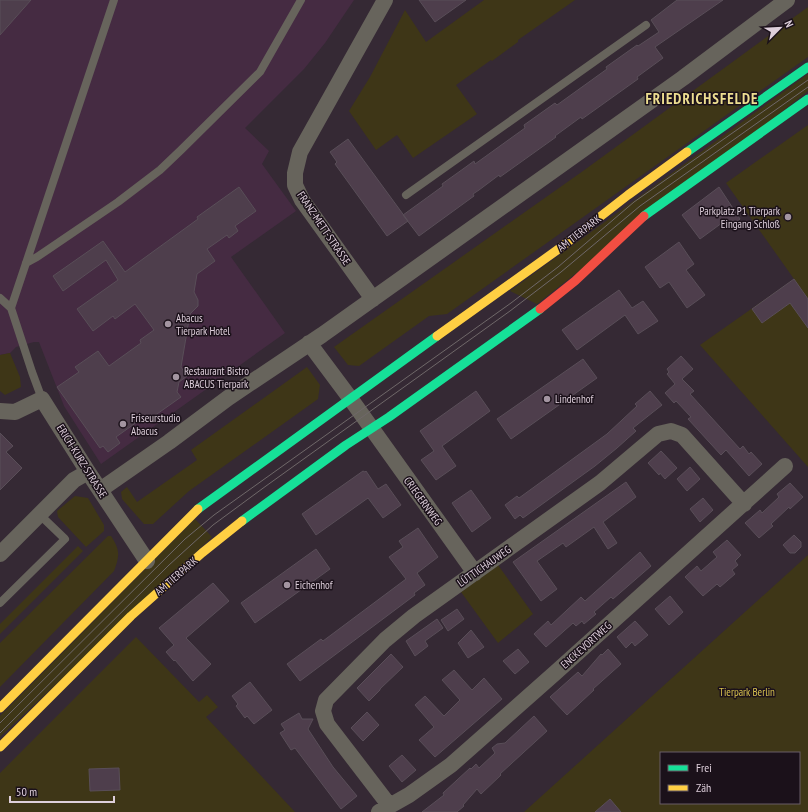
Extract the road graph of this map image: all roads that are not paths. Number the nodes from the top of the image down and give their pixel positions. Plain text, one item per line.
1 (114, 0) edge
2 (301, 0) edge
3 (385, 0) edge
4 (786, 0) edge
5 (646, 25) dead end
6 (808, 68) edge
7 (808, 99) edge
8 (406, 195) dead end
9 (26, 263) junction
10 (0, 298) edge
11 (373, 299) junction
12 (11, 308) junction
13 (309, 343) junction
14 (350, 398) junction
15 (42, 399) junction
16 (0, 411) edge
17 (372, 429) junction
18 (784, 466) dead end
19 (88, 472) junction
20 (100, 490) junction
21 (744, 504) junction
22 (40, 515) junction
23 (0, 554) edge
24 (147, 561) junction
25 (475, 573) junction
26 (0, 603) edge
27 (0, 708) edge
28 (0, 747) edge
29 (384, 809) edge

1 - 9 lane
2 - 9 lane
3 - 11 street, FRANZ-METT-STRASSE
4 - 11 street
5 - 8 lane
6 - 14 main road, AM TIERPARK
7 - 17 main road, AM TIERPARK
9 - 12 lane
10 - 12 lane
11 - 13 street
12 - 15 lane
13 - 14 street
13 - 20 street
14 - 17 street
14 - 24 main road, AM TIERPARK
15 - 16 street
15 - 19 street, ERICH-KURZ-STRASSE
17 - 25 street, CRIEGERNWEG
17 - 28 main road, AM TIERPARK
18 - 21 street, ENCKEVORTWEG
19 - 20 street, ERICH-KURZ-STRASSE
19 - 22 street
20 - 24 street, ERICH-KURZ-STRASSE
21 - 25 street, LÜTTICHAUWEG
21 - 29 street, ENCKEVORTWEG
22 - 23 street
22 - 26 lane
24 - 27 main road, AM TIERPARK
25 - 29 street, LÜTTICHAUWEG

